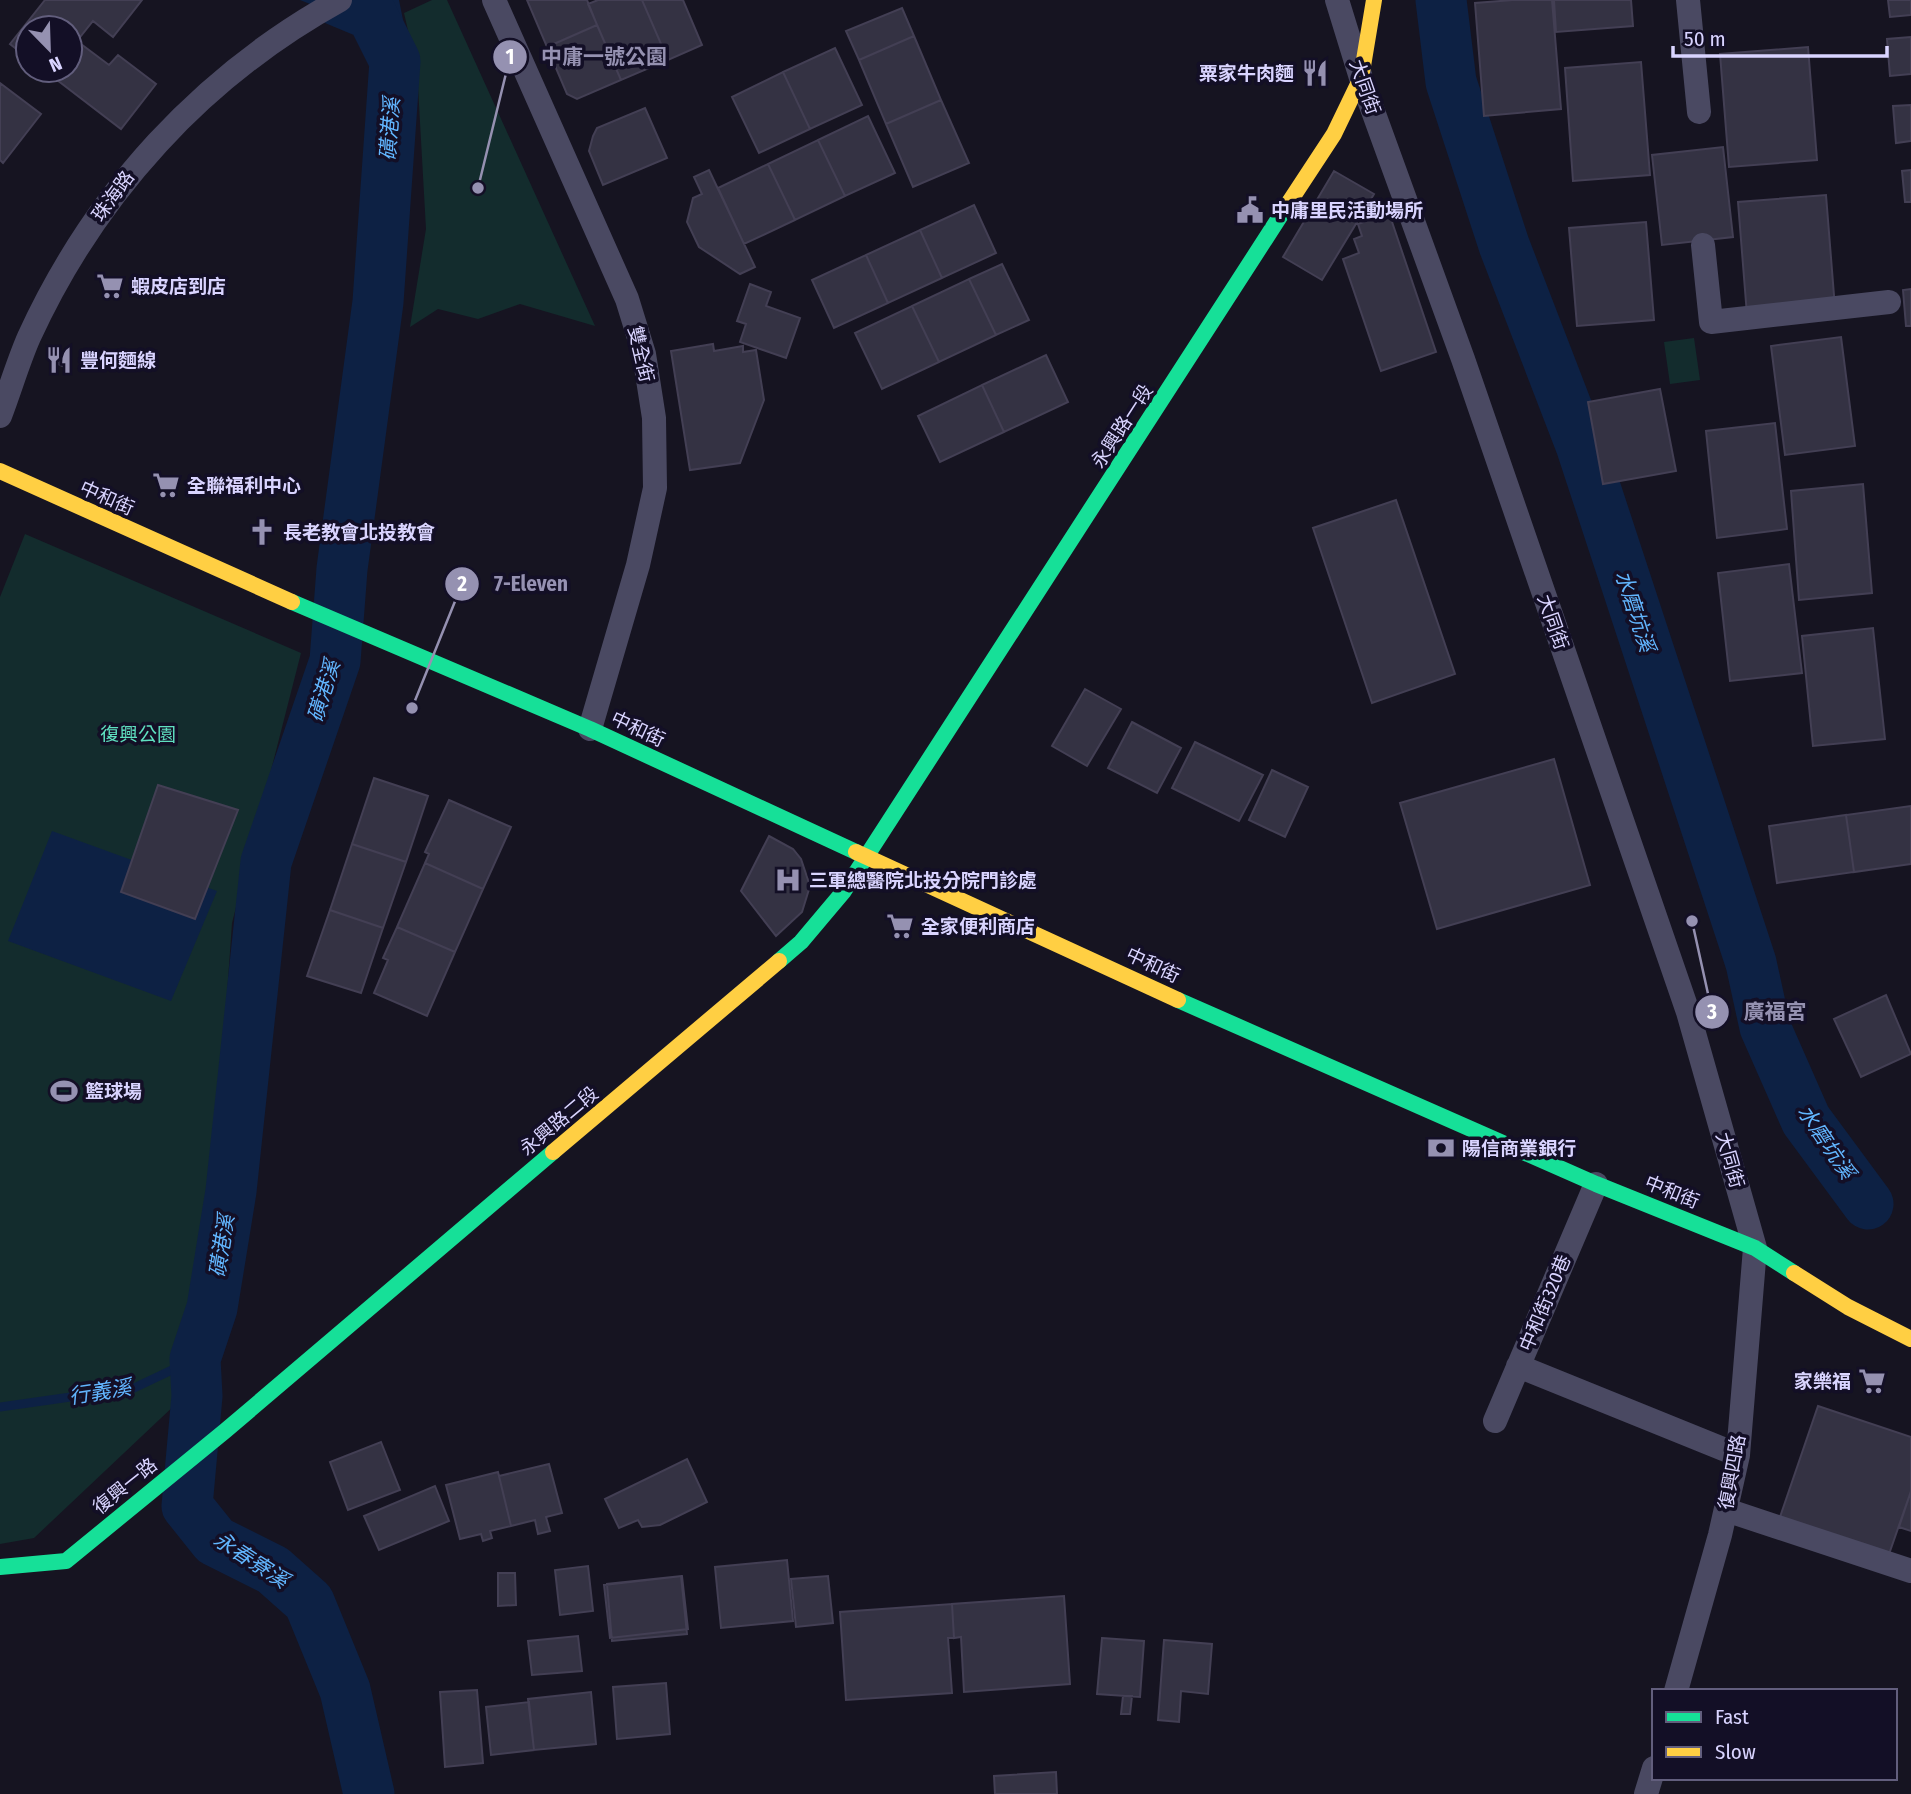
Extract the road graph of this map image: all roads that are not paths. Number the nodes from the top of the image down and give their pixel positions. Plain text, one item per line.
1 (340, 0) edge
2 (494, 0) edge
3 (1337, 0) edge
4 (1374, 0) edge
5 (1688, 0) edge
6 (1361, 78) junction
7 (1699, 112) dead end
8 (1703, 245) dead end
9 (1889, 302) dead end
10 (0, 416) edge
11 (0, 471) edge
12 (590, 729) junction
13 (866, 857) junction
14 (1596, 1184) junction
15 (1755, 1248) junction
16 (1911, 1339) edge
17 (1518, 1366) junction
18 (261, 1400) joint
19 (1495, 1421) dead end
20 (1738, 1455) junction
21 (1726, 1510) junction
22 (0, 1567) edge
23 (1911, 1571) edge
24 (1677, 1689) edge
25 (1652, 1774) edge
26 (1646, 1794) edge

1 - 10 street, 珠海路
2 - 12 street, 雙全街
3 - 6 street, 大同街
4 - 6 street, 永興路一段
5 - 7 street
6 - 13 street, 永興路一段
6 - 15 street, 大同街
8 - 9 street
11 - 12 street, 中和街
12 - 13 street, 中和街
13 - 14 street, 中和街
13 - 18 street, 永興路二段
14 - 15 street, 中和街
14 - 17 street, 中和街320巷
15 - 16 street, 中和街
15 - 20 street, 復興四路
17 - 19 street, 中和街320巷
17 - 20 street
18 - 22 street, 復興一路
20 - 21 street, 復興四路
21 - 23 street
21 - 24 street, 復興四路
25 - 26 street

